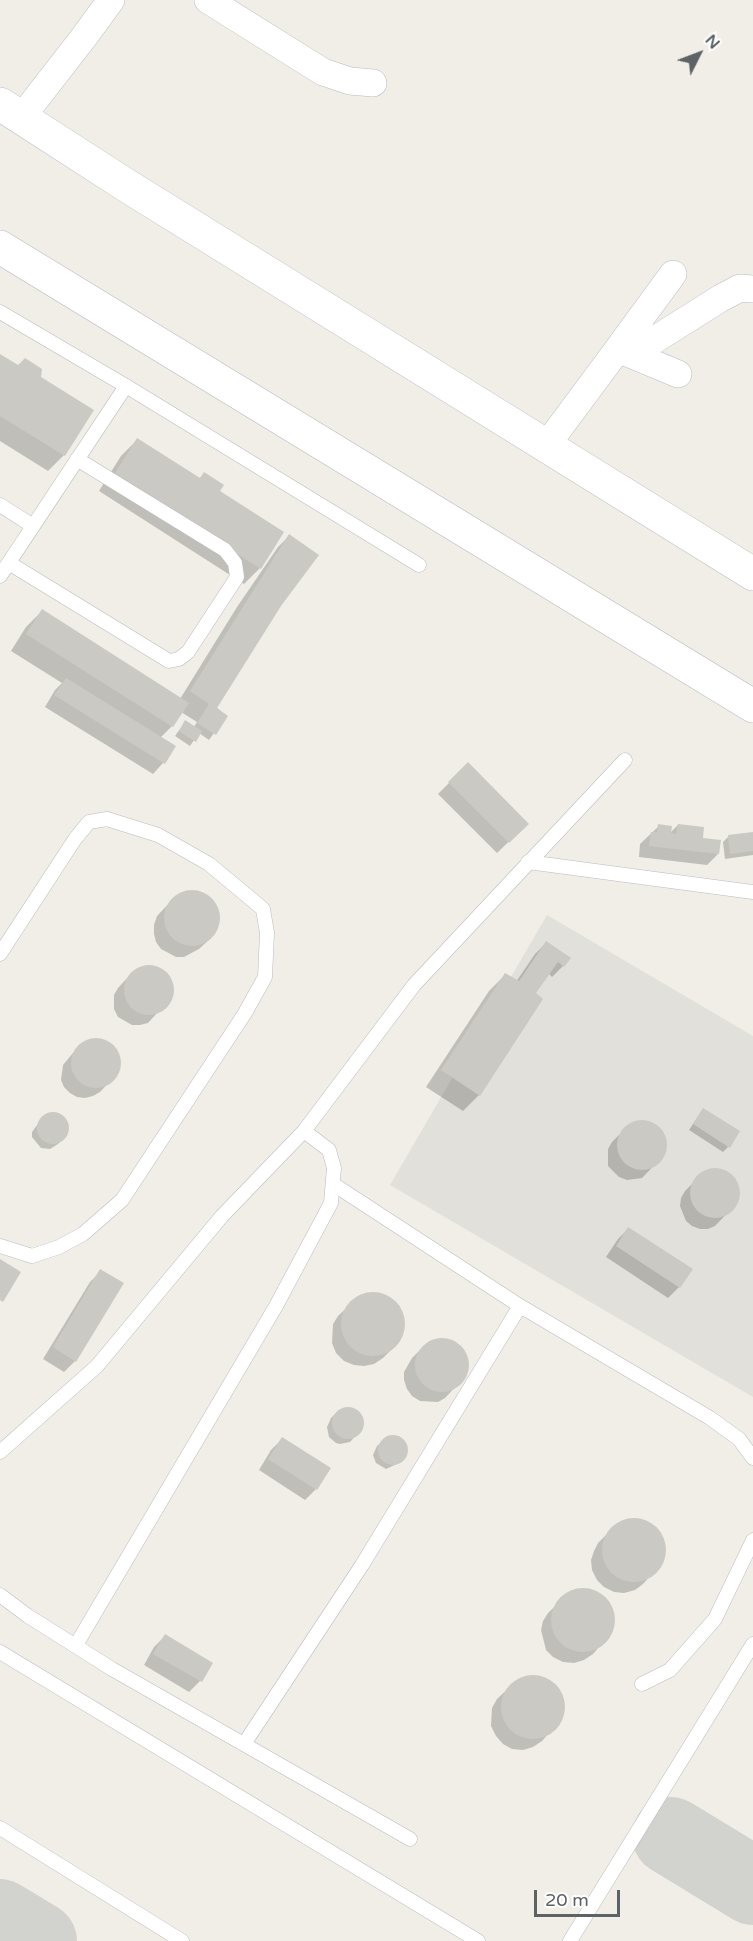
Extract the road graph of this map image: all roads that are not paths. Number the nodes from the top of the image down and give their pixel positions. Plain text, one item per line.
1 (111, 0) edge
2 (208, 0) edge
3 (373, 83) dead end
4 (11, 111) edge
5 (0, 247) edge
6 (673, 274) dead end
7 (753, 289) edge
8 (0, 312) edge
9 (625, 352) junction
10 (678, 374) dead end
11 (126, 386) junction
12 (546, 446) junction
13 (77, 459) junction
14 (0, 505) edge
15 (33, 526) junction
16 (9, 563) junction
17 (419, 565) dead end
18 (753, 574) edge
19 (0, 576) edge
20 (753, 706) edge
21 (625, 760) dead end
22 (528, 862) junction
23 (753, 892) edge
24 (0, 954) edge
25 (304, 1131) junction
26 (333, 1184) junction
27 (0, 1246) edge
28 (520, 1306) junction
29 (0, 1452) edge
30 (753, 1458) edge
31 (753, 1540) edge
32 (0, 1595) edge
33 (753, 1644) edge
34 (76, 1645) junction
35 (0, 1652) edge
36 (642, 1684) dead end
37 (244, 1744) junction
38 (0, 1828) edge
39 (410, 1839) dead end
40 (182, 1941) edge
41 (478, 1941) edge
42 (570, 1941) edge

1 - 4 street
2 - 3 street
4 - 12 main road
5 - 20 main road
6 - 9 street
7 - 9 street
8 - 11 lane
9 - 10 street
9 - 12 street
11 - 13 lane
11 - 17 lane
12 - 18 main road
13 - 15 lane
13 - 16 lane
14 - 15 lane
15 - 16 lane
16 - 19 lane
21 - 22 lane
22 - 23 lane
22 - 25 lane
24 - 27 lane
25 - 26 lane
25 - 29 lane
26 - 28 lane
26 - 34 lane
28 - 30 lane
28 - 37 lane
31 - 36 lane
32 - 34 lane
33 - 42 lane
34 - 37 lane
35 - 41 lane
37 - 39 lane
38 - 40 lane

